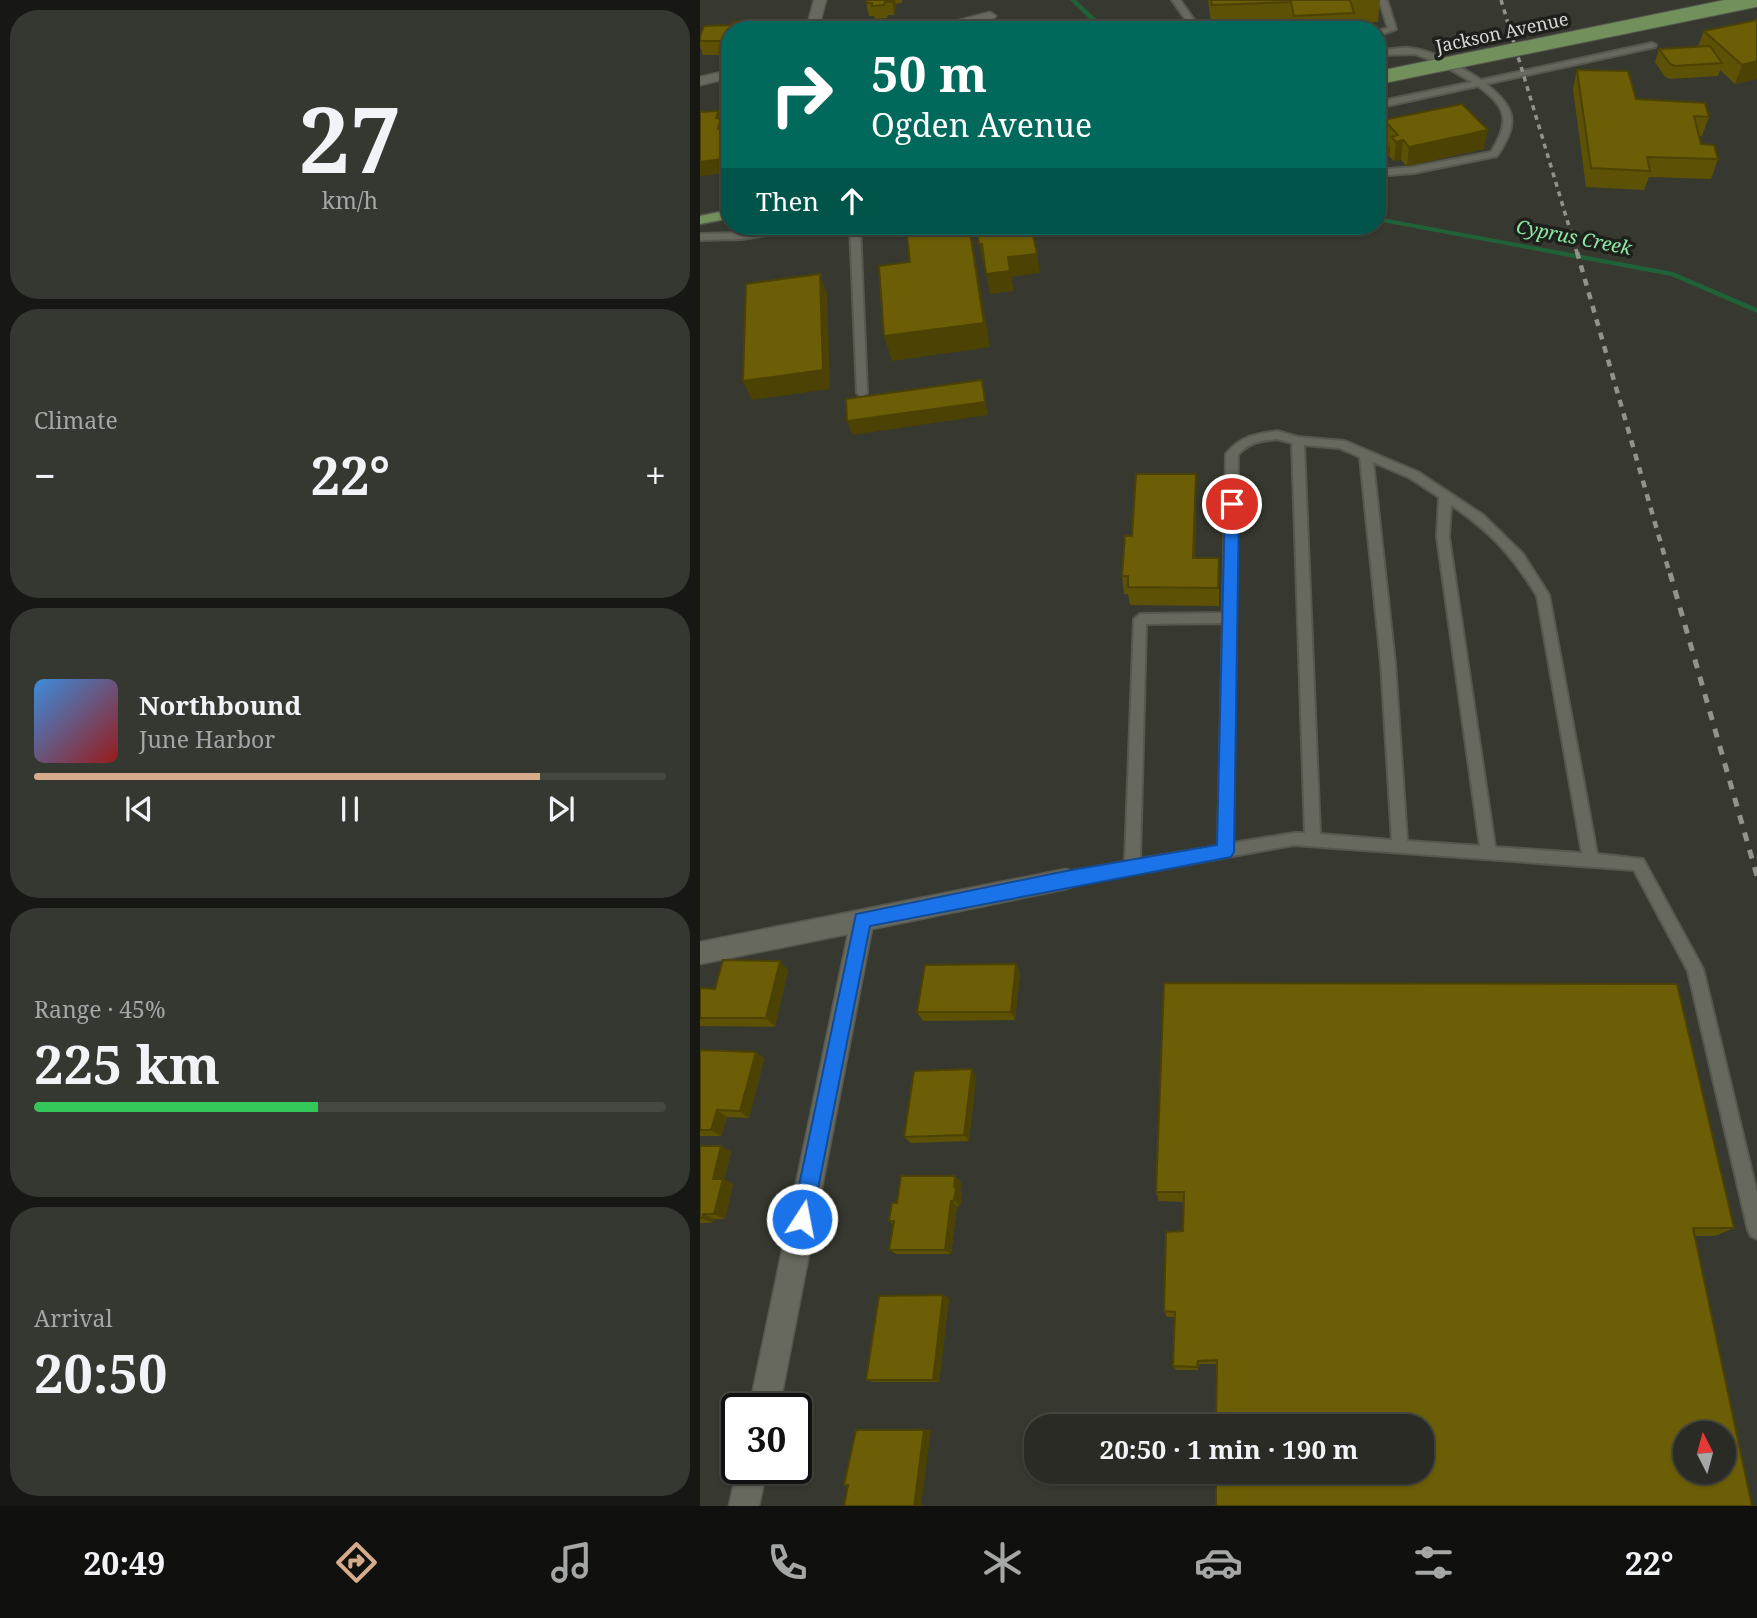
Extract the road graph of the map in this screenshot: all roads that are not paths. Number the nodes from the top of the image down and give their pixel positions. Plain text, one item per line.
1 (820, 0) edge
2 (1176, 0) edge
3 (1383, 0) edge
4 (1757, 0) edge
5 (990, 16) dead end
6 (814, 21) edge
7 (968, 21) edge
8 (1191, 21) edge
9 (1386, 31) edge
10 (1652, 45) dead end
11 (1386, 53) edge
12 (721, 76) edge
13 (1386, 76) edge
14 (700, 81) edge
15 (1480, 83) junction
16 (1386, 103) edge
17 (1386, 172) edge
18 (721, 215) edge
19 (700, 220) edge
20 (749, 235) edge
21 (855, 235) edge
22 (700, 237) edge
23 (862, 393) dead end
24 (1298, 441) junction
25 (1366, 455) junction
26 (1446, 497) junction
27 (1228, 618) junction
28 (1313, 841) junction
29 (1400, 847) junction
30 (1225, 852) junction
31 (1488, 853) junction
32 (1591, 860) junction
33 (1132, 868) junction
34 (1066, 879) joint
35 (862, 920) junction
36 (700, 953) edge
37 (1757, 1230) edge
38 (767, 1393) edge
39 (749, 1484) edge
40 (744, 1506) edge

1 - 6 street
2 - 8 lane
3 - 9 lane
4 - 13 main road, Jackson Avenue, bridge
5 - 7 street
10 - 15 lane
11 - 15 lane
12 - 14 street
15 - 16 lane
15 - 17 lane
18 - 19 main road
20 - 22 lane
21 - 23 lane
24 - 25 lane
24 - 27 lane
24 - 28 lane
25 - 26 lane
25 - 29 lane
26 - 31 lane
26 - 32 lane
27 - 30 lane
27 - 33 lane
28 - 29 lane
28 - 30 lane
29 - 31 lane
30 - 33 lane
31 - 32 lane
32 - 37 lane
33 - 34 lane
34 - 35 street
35 - 36 street
35 - 38 street
39 - 40 street

